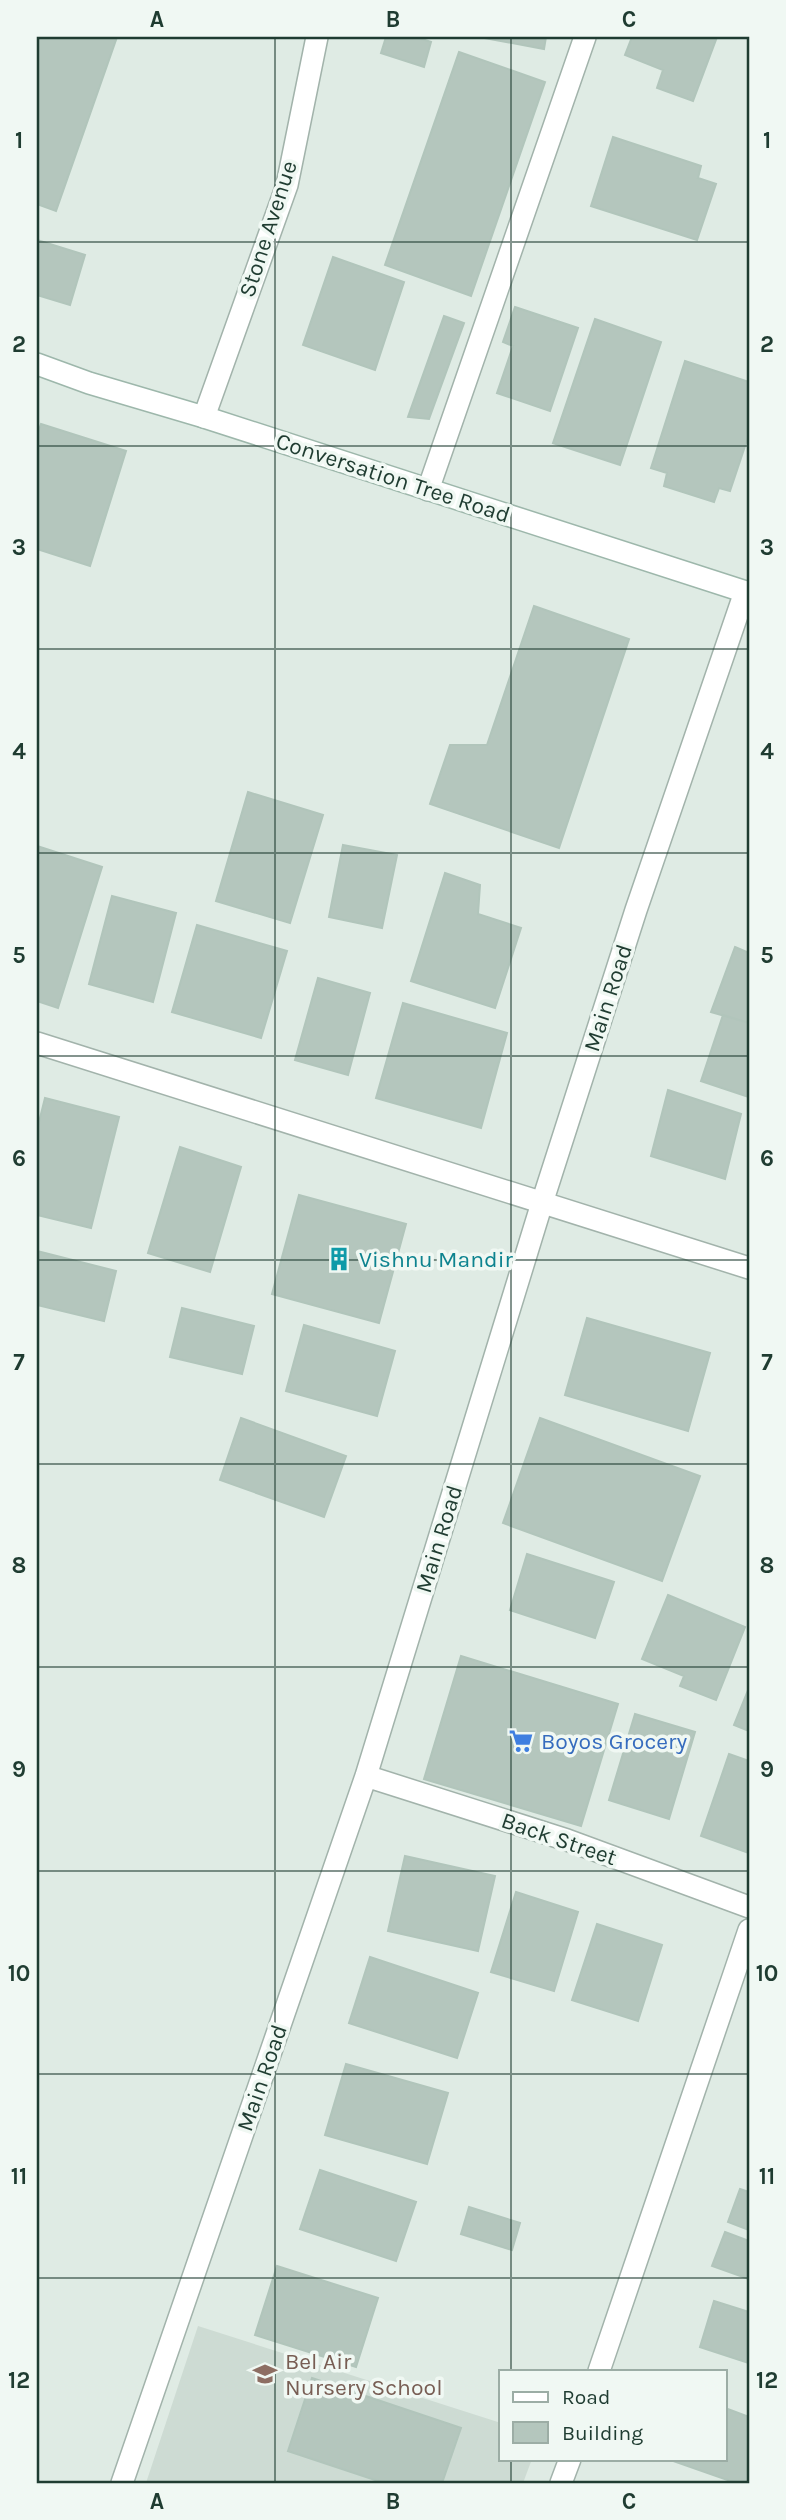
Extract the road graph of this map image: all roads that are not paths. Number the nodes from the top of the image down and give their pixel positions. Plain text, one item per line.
1 (317, 37) edge
2 (585, 37) edge
3 (37, 364) edge
4 (204, 417) junction
5 (428, 490) junction
6 (747, 593) edge
7 (37, 1043) edge
8 (542, 1203) junction
9 (749, 1268) edge
10 (366, 1776) junction
11 (749, 1907) edge
12 (749, 1930) edge
13 (600, 2370) edge
14 (570, 2460) edge
15 (122, 2483) edge
16 (561, 2483) edge

1 - 4 street, Stone Avenue
2 - 5 street
3 - 4 street, Conversation Tree Road
4 - 5 street, Conversation Tree Road
5 - 6 street, Conversation Tree Road
6 - 8 street, Main Road
7 - 8 street
8 - 9 street
8 - 10 street, Main Road
10 - 11 street, Back Street
10 - 15 street, Main Road
12 - 13 street
14 - 16 street

